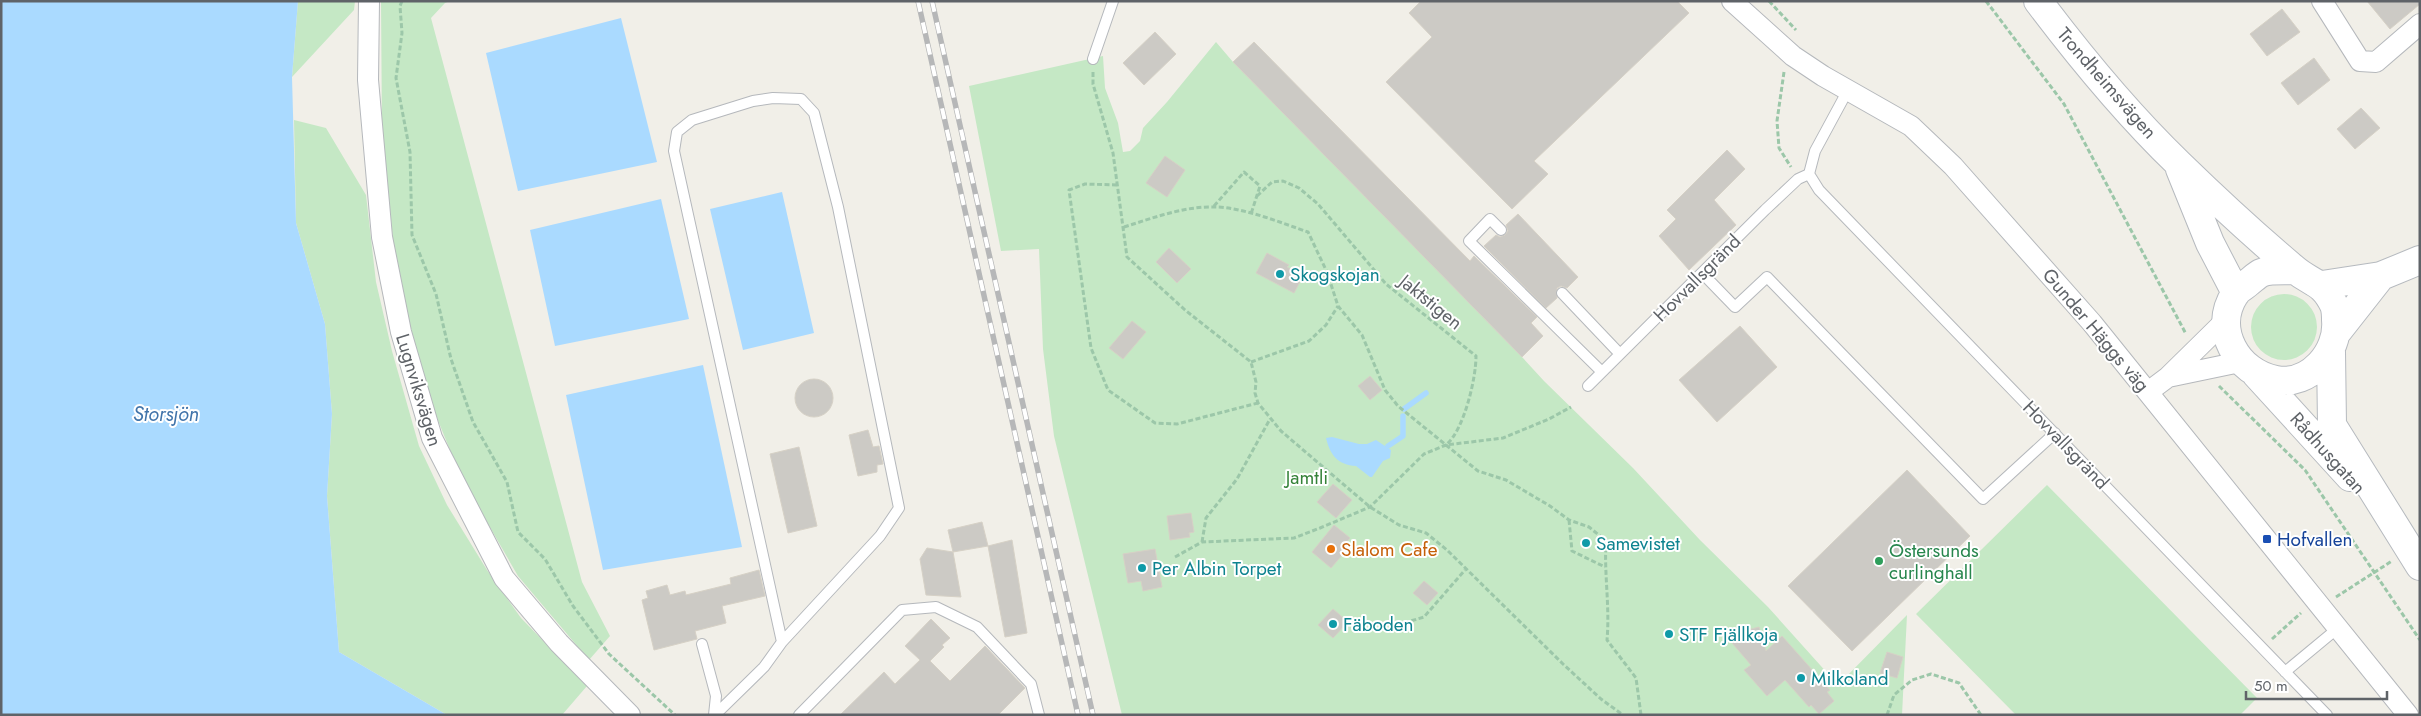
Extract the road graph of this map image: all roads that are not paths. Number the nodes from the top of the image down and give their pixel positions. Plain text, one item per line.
1 (369, 1) edge
2 (1113, 1) edge
3 (2038, 1) edge
4 (2322, 1) edge
5 (1733, 2) edge
6 (2420, 24) edge
7 (1093, 59) road end
8 (1848, 90) junction
9 (2178, 163) junction
10 (1809, 174) junction
11 (1501, 230) dead end
12 (2420, 260) edge
13 (2295, 270) junction
14 (1702, 273) junction
15 (2381, 276) junction
16 (2322, 285) junction
17 (1562, 293) dead end
18 (2236, 293) junction
19 (2226, 320) junction
20 (2334, 342) junction
21 (1620, 354) junction
22 (2248, 368) junction
23 (1602, 372) junction
24 (2168, 377) junction
25 (1588, 386) dead end
26 (2148, 392) junction
27 (2055, 433) junction
28 (2400, 532) junction
29 (2420, 566) edge
30 (2338, 628) junction
31 (782, 642) junction
32 (702, 644) dead end
33 (2285, 672) junction
34 (630, 715) edge
35 (714, 715) edge
36 (799, 715) edge
37 (1039, 715) edge
38 (2327, 715) edge
39 (2408, 715) edge

1 - 34 street, Lugnviksvägen
2 - 7 lane
3 - 9 main road, Trondheimsvägen
4 - 6 street
5 - 8 street, Gunder Häggs väg
8 - 10 lane
8 - 26 street, Gunder Häggs väg
9 - 13 main road, Trondheimsvägen
9 - 18 main road, Trondheimsvägen
10 - 14 lane, Hovvallsgränd
10 - 27 lane, Hovvallsgränd
11 - 23 lane
12 - 15 main road
13 - 16 main road
13 - 18 main road
14 - 21 lane, Hovvallsgränd
14 - 27 lane
15 - 16 main road
15 - 20 main road
16 - 20 main road
17 - 21 lane
18 - 19 main road
19 - 22 main road
19 - 24 street
20 - 22 main road
20 - 28 main road, Rådhusgatan
21 - 23 lane, Hovvallsgränd
22 - 24 street
22 - 28 main road, Rådhusgatan
23 - 25 lane, Hovvallsgränd
24 - 26 street
26 - 30 street, Gunder Häggs väg
27 - 33 lane, Hovvallsgränd
28 - 29 main road, Rådhusgatan
30 - 33 lane
30 - 39 street, Gunder Häggs väg
31 - 31 lane
31 - 35 lane
32 - 35 lane
33 - 38 lane, Hovvallsgränd
36 - 37 lane

